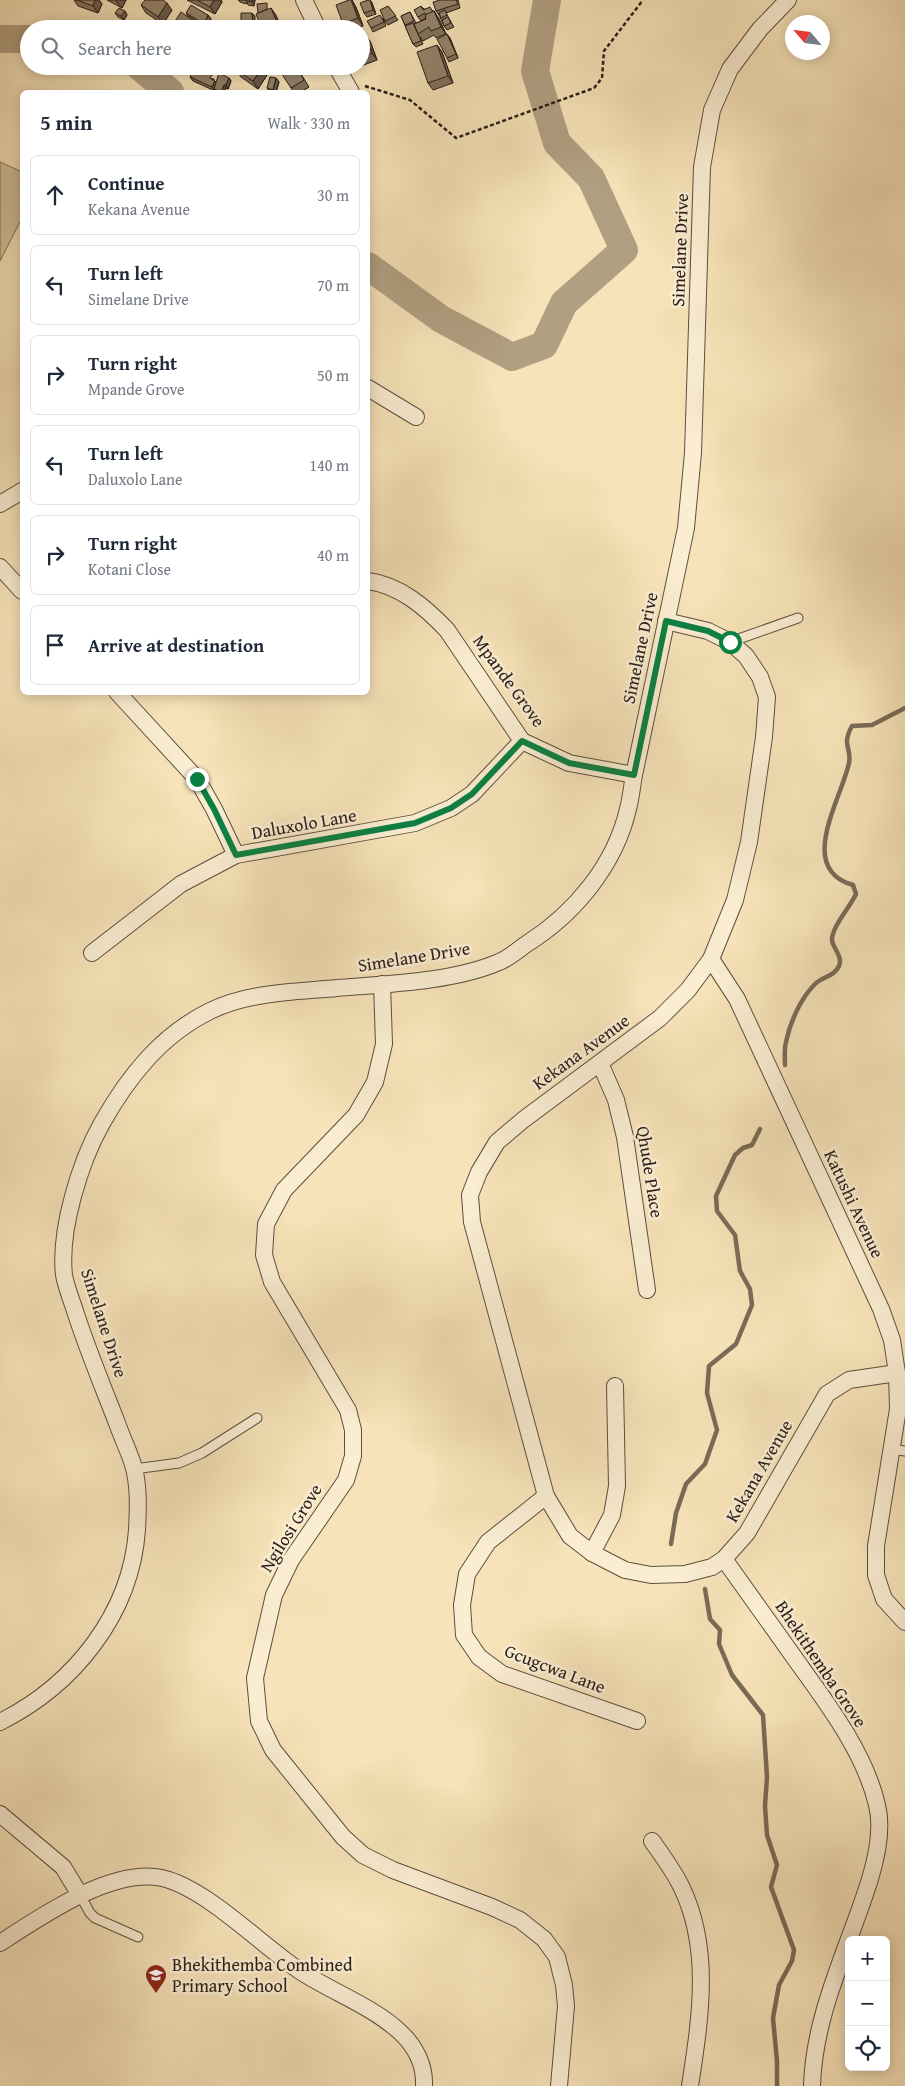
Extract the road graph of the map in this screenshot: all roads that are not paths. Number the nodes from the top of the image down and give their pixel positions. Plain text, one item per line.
1 (304, 0) edge
2 (788, 0) edge
3 (314, 20) edge
4 (370, 389) edge
5 (416, 416) dead end
6 (20, 492) edge
7 (0, 504) edge
8 (0, 567) edge
9 (370, 582) edge
10 (20, 589) edge
11 (798, 618) dead end
12 (666, 621) junction
13 (730, 642) junction
14 (120, 695) edge
15 (522, 741) junction
16 (634, 775) junction
17 (236, 855) junction
18 (92, 953) dead end
19 (711, 959) junction
20 (382, 984) junction
21 (600, 1063) junction
22 (647, 1290) dead end
23 (897, 1373) junction
24 (615, 1386) dead end
25 (257, 1418) dead end
26 (898, 1450) edge
27 (134, 1469) junction
28 (546, 1496) junction
29 (592, 1553) junction
30 (724, 1559) junction
31 (905, 1622) edge
32 (637, 1721) dead end
33 (0, 1722) edge
34 (0, 1814) edge
35 (652, 1840) dead end
36 (80, 1895) junction
37 (138, 1938) dead end
38 (0, 1943) edge
39 (424, 2086) edge
40 (559, 2086) edge
41 (690, 2086) edge
42 (812, 2086) edge

1 - 3 street
2 - 12 street, Simelane Drive
4 - 5 street
6 - 7 street
8 - 10 street
9 - 15 street, Mpande Grove
11 - 13 lane
12 - 13 street, Kekana Avenue
12 - 16 street, Simelane Drive
13 - 19 street, Kekana Avenue
14 - 17 street
15 - 16 street, Mpande Grove
15 - 17 street, Daluxolo Lane
16 - 20 street, Simelane Drive
17 - 18 street, Daluxolo Lane
19 - 21 street, Kekana Avenue
19 - 23 street, Katushi Avenue
20 - 27 street, Simelane Drive
20 - 40 street, Ngilosi Grove
21 - 22 street, Qhude Place
21 - 28 street, Kekana Avenue
23 - 26 street, Katushi Avenue
23 - 30 street, Kekana Avenue
24 - 29 street
25 - 27 lane
26 - 31 street, Katushi Avenue
27 - 33 street, Simelane Drive
28 - 29 street, Kekana Avenue
28 - 32 street, Gcugcwa Lane
29 - 30 street, Kekana Avenue
30 - 42 street, Bhekithemba Grove
34 - 36 street
35 - 41 street
36 - 37 lane
36 - 38 street
36 - 39 street

